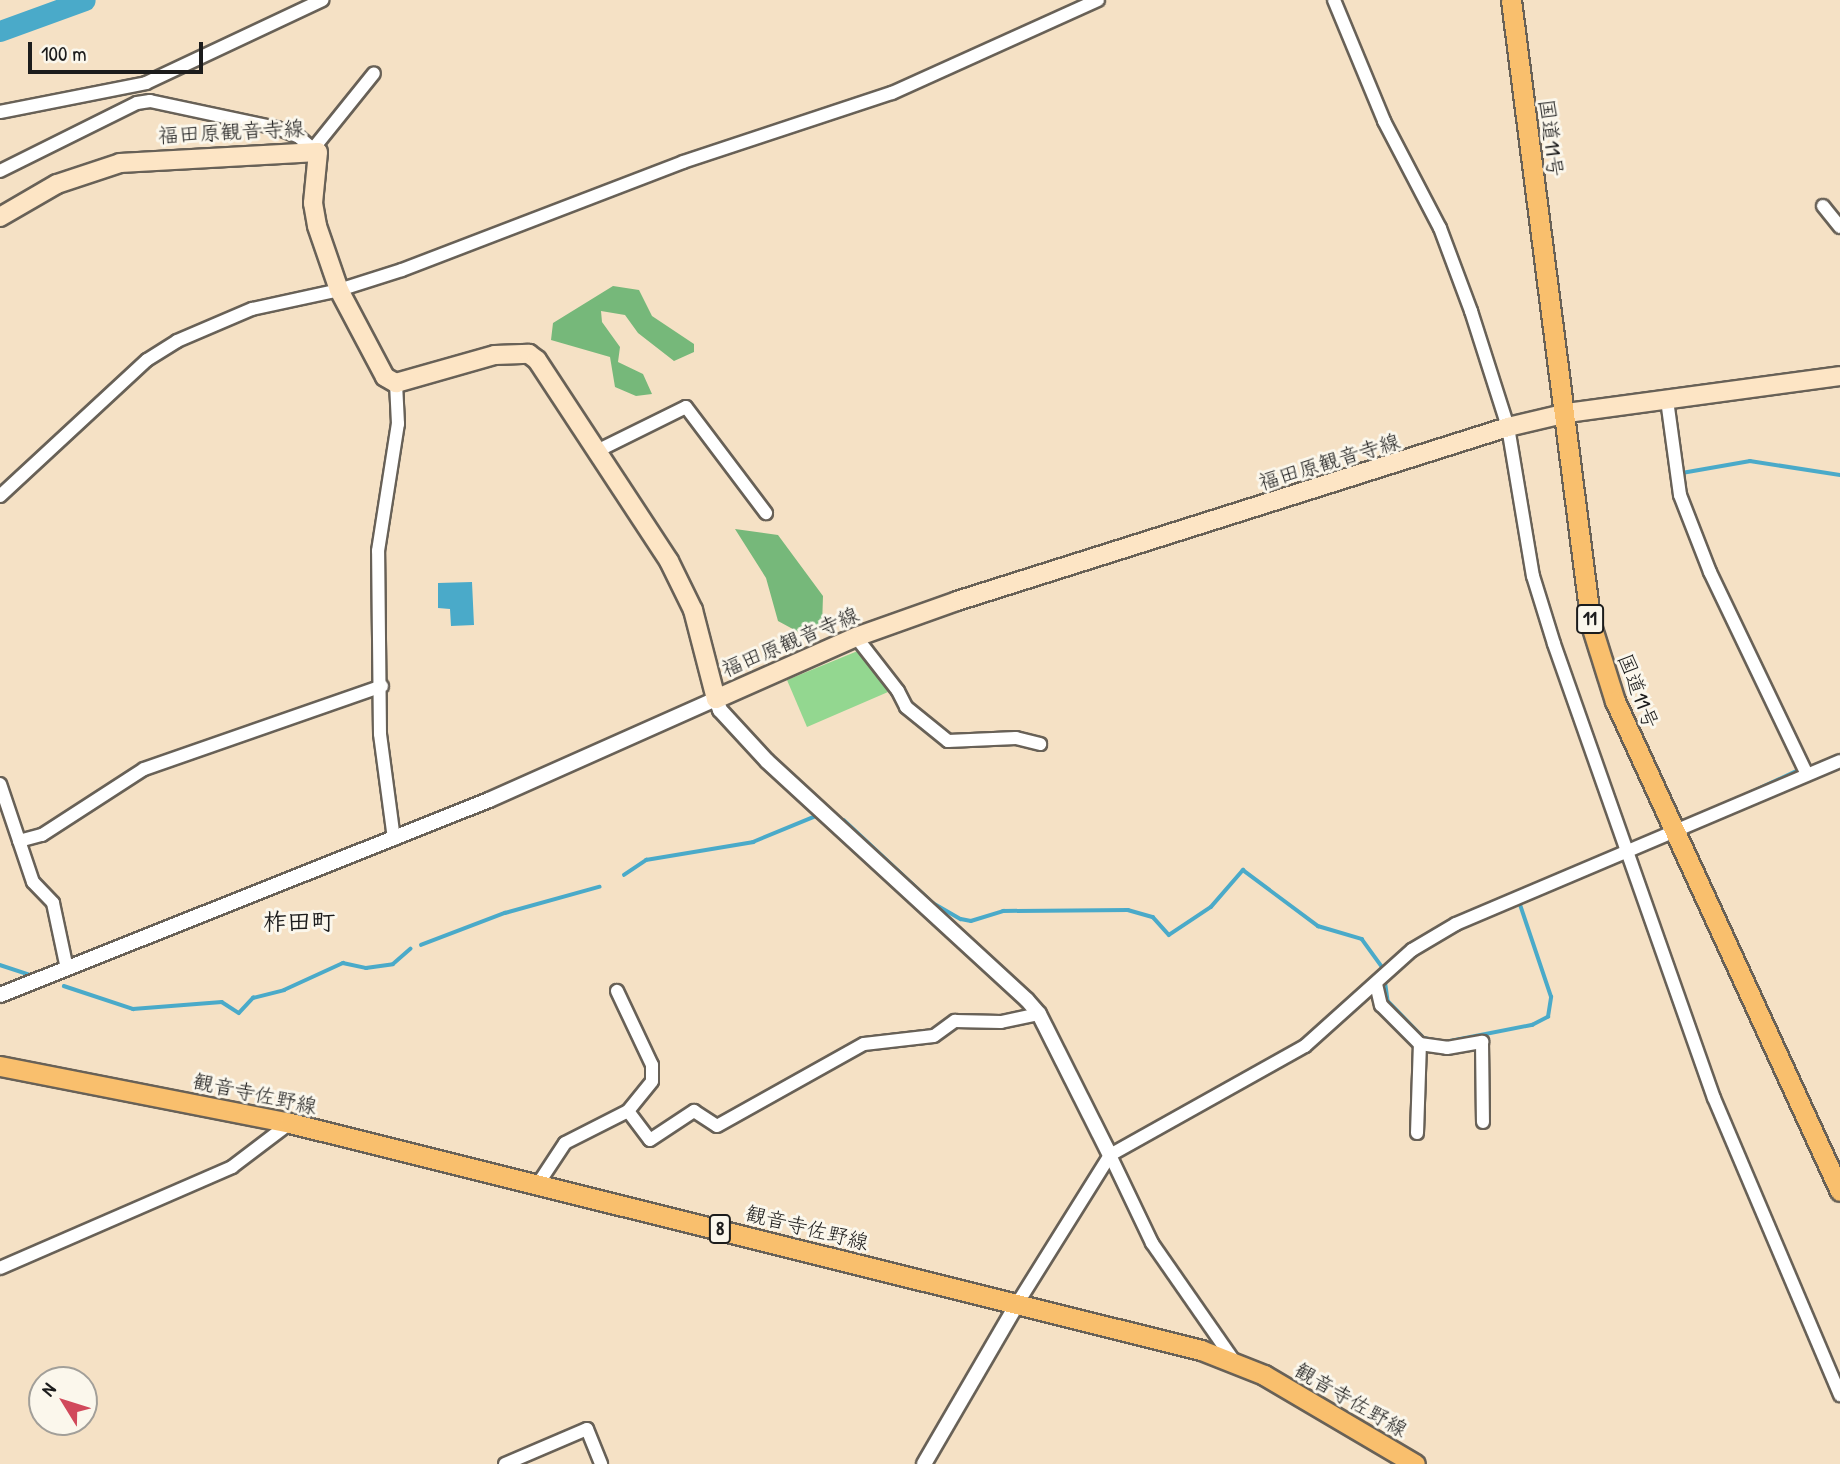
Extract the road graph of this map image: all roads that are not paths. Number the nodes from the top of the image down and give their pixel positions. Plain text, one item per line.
1 (322, 0) edge
2 (1098, 0) edge
3 (1334, 0) edge
4 (1511, 0) edge
5 (374, 74) dead end
6 (146, 83) junction
7 (149, 101) junction
8 (0, 112) edge
9 (313, 149) junction
10 (0, 171) edge
11 (1823, 206) dead end
12 (0, 217) edge
13 (1840, 227) edge
14 (339, 290) junction
15 (1840, 376) edge
16 (396, 383) junction
17 (1667, 400) junction
18 (1567, 413) junction
19 (1508, 427) junction
20 (597, 451) junction
21 (0, 496) edge
22 (766, 513) dead end
23 (856, 637) junction
24 (382, 686) junction
25 (716, 699) junction
26 (1040, 744) dead end
27 (1840, 761) edge
28 (1806, 772) junction
29 (0, 783) edge
30 (1675, 832) junction
31 (394, 839) junction
32 (19, 841) junction
33 (1630, 852) junction
34 (67, 969) junction
35 (1376, 984) junction
36 (618, 991) dead end
37 (0, 995) edge
38 (1039, 1014) junction
39 (1420, 1044) junction
40 (0, 1066) edge
41 (628, 1111) junction
42 (1483, 1122) dead end
43 (290, 1123) junction
44 (1417, 1133) dead end
45 (1110, 1155) junction
46 (538, 1184) junction
47 (1840, 1191) edge
48 (0, 1268) edge
49 (1017, 1304) junction
50 (1234, 1362) junction
51 (1840, 1395) edge
52 (505, 1464) edge
53 (601, 1464) edge
54 (924, 1464) edge
55 (1415, 1464) edge

1 - 6 street
2 - 14 street
3 - 19 street
4 - 18 main road, 国道11号 / 11
5 - 9 street
6 - 7 street
6 - 8 street
7 - 9 street
7 - 10 street
9 - 12 main road, 福田原観音寺線
9 - 14 main road, 福田原観音寺線
11 - 13 street
14 - 16 main road, 福田原観音寺線
14 - 21 street
15 - 17 main road, 福田原観音寺線
16 - 20 main road, 福田原観音寺線
16 - 24 street
17 - 18 main road, 福田原観音寺線
17 - 28 street
18 - 19 main road, 福田原観音寺線
18 - 30 main road, 国道11号 / 11
19 - 23 main road, 福田原観音寺線
19 - 33 street
20 - 22 street
20 - 25 main road, 福田原観音寺線
23 - 25 main road, 福田原観音寺線
23 - 26 street
24 - 31 street
24 - 32 street
25 - 31 street
25 - 38 street
27 - 28 street
28 - 30 street
29 - 32 street
30 - 33 street
30 - 47 main road, 国道11号 / 11
31 - 34 street
32 - 34 street
33 - 35 street
33 - 51 street
34 - 37 street
35 - 39 street
35 - 45 street
36 - 41 street
38 - 41 street
38 - 45 street
39 - 42 street
39 - 44 street
40 - 43 main road, 観音寺佐野線 / 8
41 - 46 street
43 - 46 main road, 観音寺佐野線 / 8
43 - 48 street
45 - 49 street
45 - 50 street
46 - 49 main road, 観音寺佐野線 / 8
49 - 50 main road, 観音寺佐野線 / 8
49 - 54 street
50 - 55 main road, 観音寺佐野線 / 8
52 - 53 street

